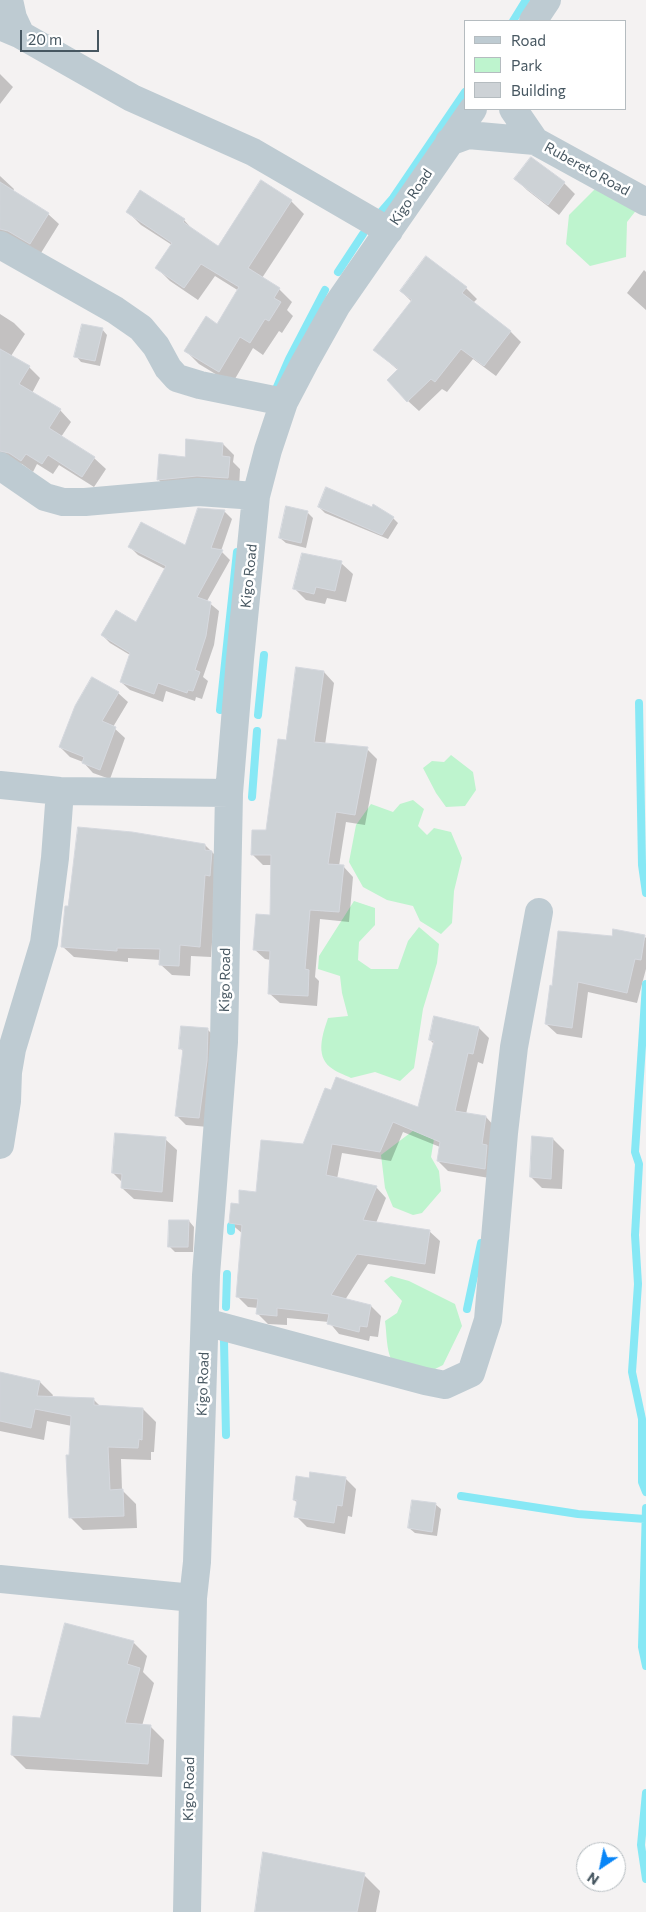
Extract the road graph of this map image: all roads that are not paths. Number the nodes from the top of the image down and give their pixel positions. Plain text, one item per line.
1 (9, 0) edge
2 (10, 31) edge
3 (472, 110) edge
4 (514, 110) edge
5 (535, 141) junction
6 (449, 142) junction
7 (646, 202) edge
8 (389, 231) junction
9 (0, 245) edge
10 (284, 402) junction
11 (0, 466) edge
12 (256, 496) junction
13 (0, 785) edge
14 (60, 791) junction
15 (229, 793) junction
16 (538, 912) dead end
17 (0, 1145) edge
18 (205, 1322) junction
19 (0, 1579) edge
20 (193, 1598) junction
21 (187, 1912) edge

1 - 2 street
2 - 8 street
3 - 6 street, Kigo Road
4 - 5 street, Rubereto Road
5 - 6 street
5 - 7 street, Rubereto Road
6 - 8 street, Kigo Road
8 - 10 street, Kigo Road
9 - 10 street
10 - 12 street, Kigo Road
11 - 12 street
12 - 15 street, Kigo Road
13 - 14 street
14 - 15 street
14 - 17 street
15 - 18 street, Kigo Road
16 - 18 street
18 - 20 street, Kigo Road
19 - 20 street
20 - 21 street, Kigo Road

